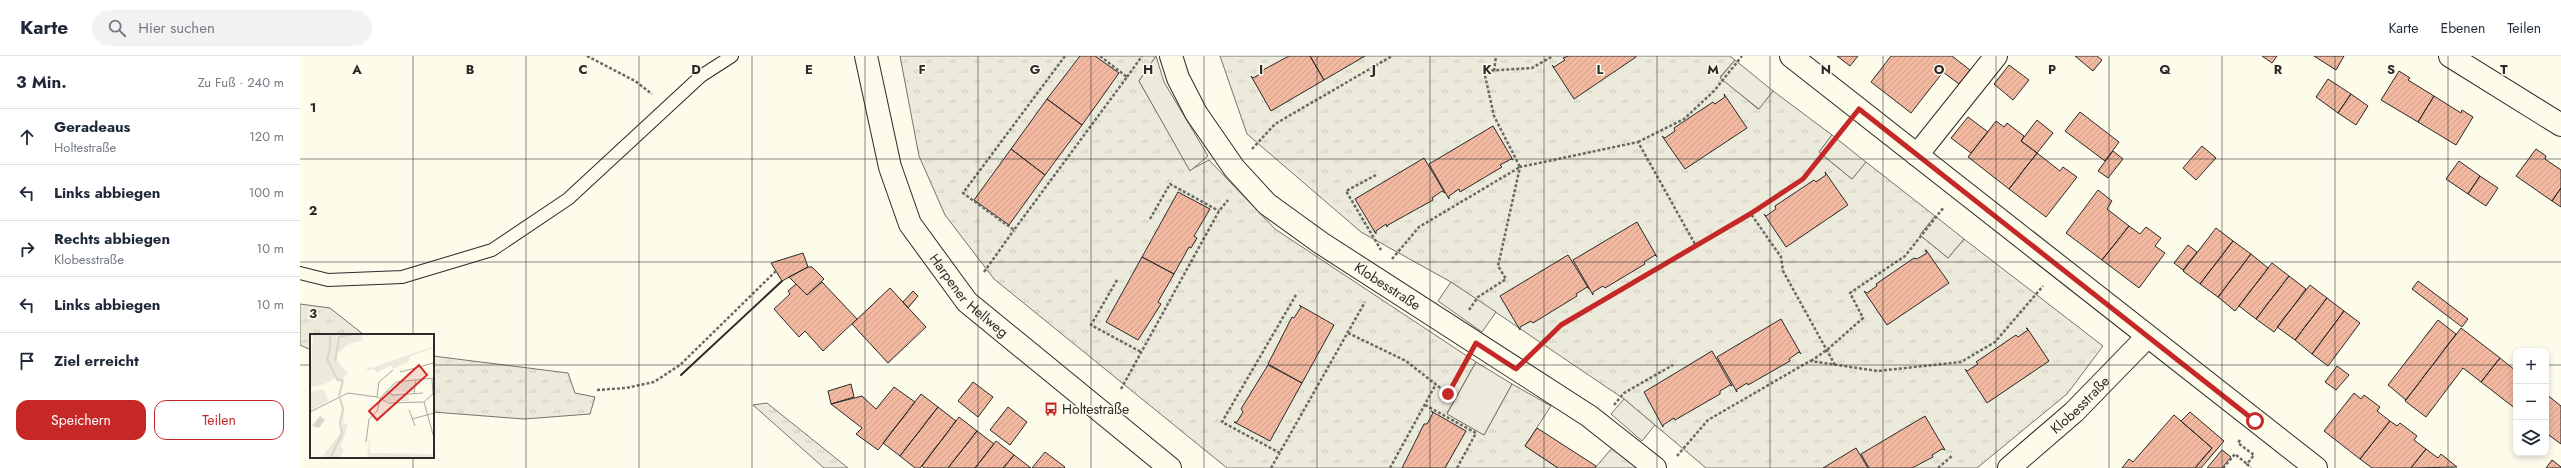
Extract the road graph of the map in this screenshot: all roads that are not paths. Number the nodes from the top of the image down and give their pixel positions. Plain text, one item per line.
1 (732, 56) edge
2 (866, 56) edge
3 (1171, 56) edge
4 (1791, 56) edge
5 (1996, 56) edge
6 (2450, 56) edge
7 (2561, 125) edge
8 (1917, 155) junction
9 (300, 273) edge
10 (2147, 337) junction
11 (1664, 465) edge
12 (1170, 468) edge
13 (2010, 468) edge
14 (2316, 468) edge

1 - 9 lane
2 - 12 street, Harpener Hellweg
3 - 11 street, Klobesstraße
4 - 8 street
5 - 8 street
6 - 7 street
8 - 10 street
10 - 13 street, Klobesstraße
10 - 14 street

